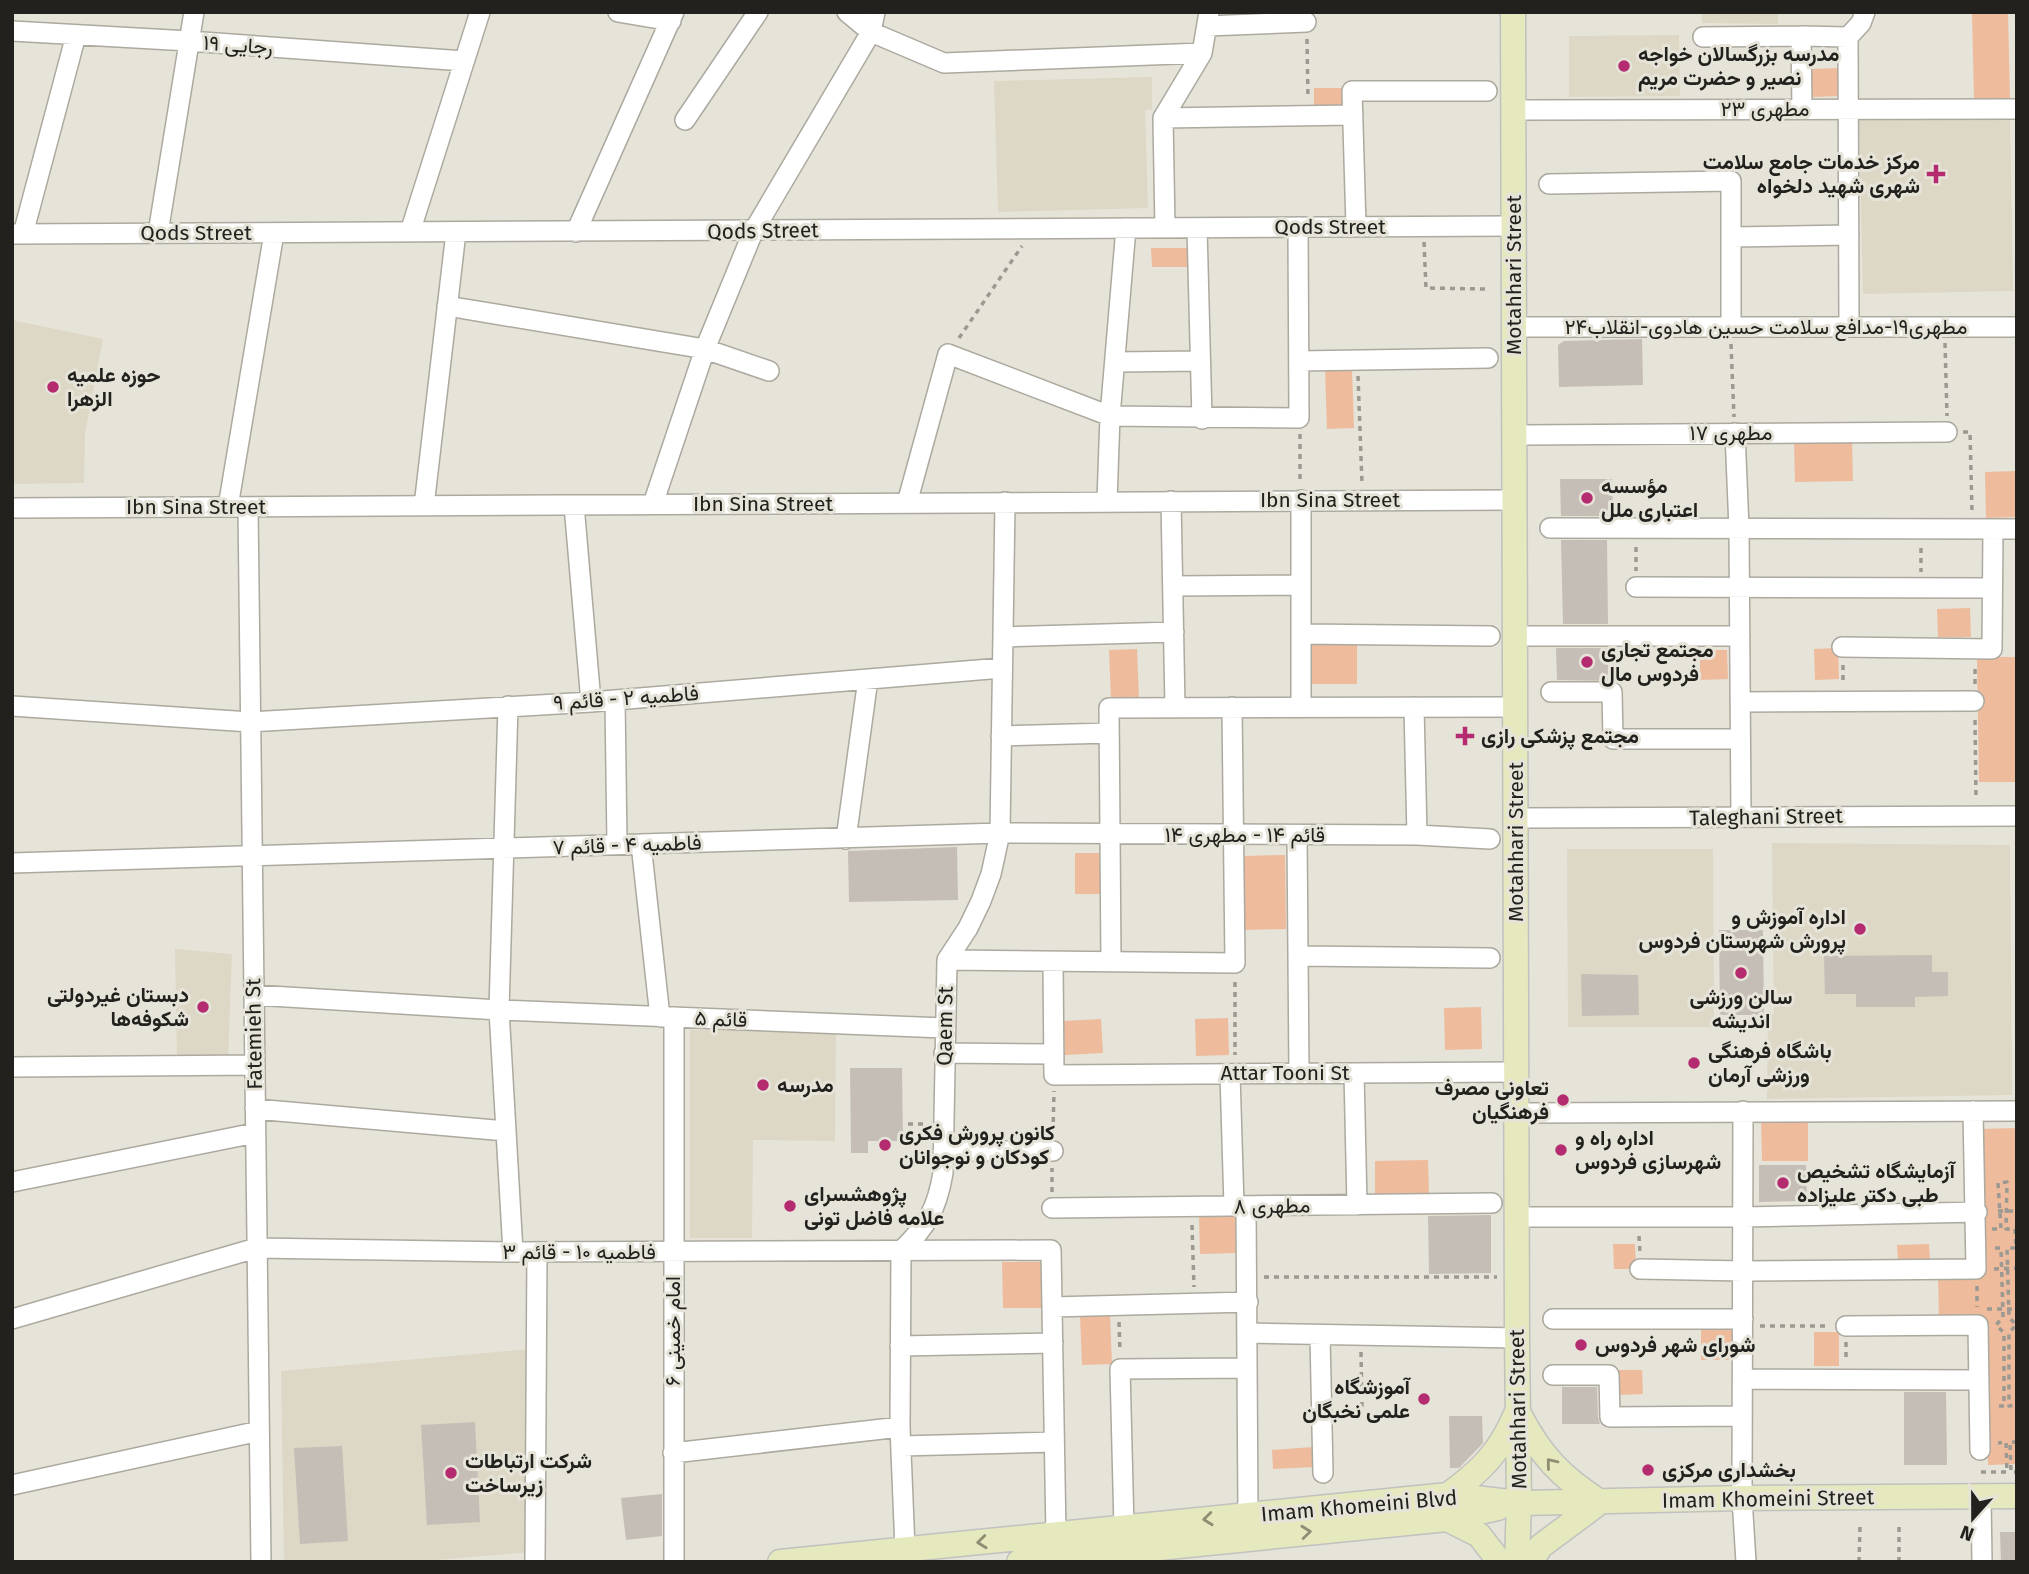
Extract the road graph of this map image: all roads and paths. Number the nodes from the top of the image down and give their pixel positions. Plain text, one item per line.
1 (194, 12) edge
2 (480, 12) edge
3 (618, 12) edge
4 (758, 12) edge
5 (847, 12) edge
6 (875, 12) edge
7 (1513, 12) edge
8 (1866, 12) edge
9 (673, 16) edge
10 (1208, 19) edge
11 (1306, 22) joint
12 (12, 31) edge
13 (871, 32) junction
14 (76, 35) junction
15 (1801, 36) junction
16 (1703, 37) dead end
17 (1848, 37) junction
18 (189, 41) junction
19 (1202, 53) junction
20 (464, 61) junction
21 (1487, 91) dead end
22 (1802, 109) junction
23 (1848, 109) junction
24 (2017, 109) edge
25 (1514, 110) junction
26 (1353, 115) junction
27 (1308, 116) junction
28 (1163, 118) junction
29 (685, 120) dead end
30 (1549, 184) dead end
31 (1423, 226) junction
32 (1514, 226) junction
33 (1034, 227) junction
34 (1298, 227) junction
35 (1356, 227) junction
36 (1126, 228) junction
37 (1165, 228) junction
38 (1197, 228) junction
39 (410, 232) junction
40 (456, 232) junction
41 (576, 232) junction
42 (753, 232) junction
43 (158, 233) junction
44 (274, 233) junction
45 (17, 234) edge
46 (1849, 235) junction
47 (1732, 237) junction
48 (1487, 289) dead end
49 (447, 306) junction
50 (1515, 327) junction
51 (1731, 327) junction
52 (1849, 327) junction
53 (1945, 327) junction
54 (2017, 327) edge
55 (705, 349) junction
56 (948, 354) junction
57 (1488, 358) dead end
58 (1358, 360) junction
59 (1200, 361) junction
60 (1299, 361) junction
61 (1116, 362) junction
62 (769, 370) dead end
63 (1110, 416) junction
64 (1299, 418) junction
65 (1202, 419) junction
66 (1947, 432) junction
67 (1735, 433) junction
68 (1514, 435) junction
69 (1301, 500) junction
70 (1362, 500) junction
71 (1514, 500) junction
72 (1171, 501) junction
73 (1005, 502) junction
74 (1107, 502) junction
75 (907, 503) junction
76 (653, 504) junction
77 (574, 505) junction
78 (424, 506) junction
79 (228, 507) junction
80 (248, 507) junction
81 (12, 508) edge
82 (1550, 528) dead end
83 (1636, 528) junction
84 (1739, 528) junction
85 (1921, 528) junction
86 (1973, 529) junction
87 (1993, 529) junction
88 (2017, 529) edge
89 (1301, 585) junction
90 (1173, 586) junction
91 (1636, 587) joint
92 (1739, 587) junction
93 (1921, 588) junction
94 (1992, 588) junction
95 (1174, 632) junction
96 (1302, 634) junction
97 (1490, 636) dead end
98 (1515, 636) junction
99 (1740, 636) junction
100 (1003, 637) junction
101 (1842, 647) joint
102 (1975, 648) junction
103 (1002, 668) junction
104 (868, 679) junction
105 (1551, 692) dead end
106 (615, 700) junction
107 (1843, 701) junction
108 (1975, 701) junction
109 (591, 702) junction
110 (1740, 702) junction
111 (12, 706) edge
112 (508, 706) junction
113 (1414, 706) junction
114 (1175, 707) junction
115 (1232, 707) junction
116 (1301, 707) junction
117 (1515, 707) junction
118 (250, 722) junction
119 (1109, 733) junction
120 (1001, 736) junction
121 (1741, 738) junction
122 (1976, 815) junction
123 (2017, 816) edge
124 (1741, 817) junction
125 (1516, 818) junction
126 (1000, 833) junction
127 (1110, 834) junction
128 (1234, 834) junction
129 (1297, 835) junction
130 (1417, 835) junction
131 (845, 839) junction
132 (1490, 839) dead end
133 (617, 844) junction
134 (641, 844) junction
135 (503, 849) junction
136 (253, 855) junction
137 (12, 863) edge
138 (1298, 956) junction
139 (1490, 958) dead end
140 (947, 960) junction
141 (1111, 961) junction
142 (1053, 962) junction
143 (1235, 962) junction
144 (254, 995) junction
145 (499, 1010) junction
146 (667, 1017) junction
147 (944, 1028) junction
148 (944, 1053) junction
149 (1054, 1054) junction
150 (255, 1065) junction
151 (12, 1066) edge
152 (1517, 1072) junction
153 (1299, 1073) junction
154 (1354, 1073) junction
155 (1233, 1074) junction
156 (255, 1108) junction
157 (1743, 1111) junction
158 (1973, 1111) junction
159 (2017, 1111) edge
160 (1517, 1113) junction
161 (506, 1131) junction
162 (255, 1133) junction
163 (943, 1151) junction
164 (1053, 1151) dead end
165 (12, 1182) edge
166 (1492, 1203) dead end
167 (1357, 1205) junction
168 (1191, 1206) junction
169 (1240, 1206) junction
170 (1052, 1208) dead end
171 (1976, 1212) junction
172 (1517, 1217) junction
173 (1639, 1217) junction
174 (1743, 1217) junction
175 (256, 1248) junction
176 (901, 1251) junction
177 (513, 1252) junction
178 (537, 1252) junction
179 (674, 1252) junction
180 (1640, 1269) joint
181 (1976, 1269) junction
182 (1743, 1271) junction
183 (1247, 1277) junction
184 (1517, 1277) junction
185 (1248, 1302) junction
186 (1194, 1303) junction
187 (1118, 1306) junction
188 (1052, 1307) junction
189 (2003, 1309) junction
190 (2009, 1309) junction
191 (2017, 1309) edge
192 (1978, 1317) junction
193 (12, 1319) edge
194 (1553, 1319) dead end
195 (1743, 1322) junction
196 (1846, 1326) junction
197 (1247, 1333) junction
198 (1320, 1336) junction
199 (1360, 1336) junction
200 (1517, 1338) junction
201 (1053, 1343) junction
202 (900, 1346) junction
203 (1120, 1368) junction
204 (1247, 1368) junction
205 (1553, 1375) dead end
206 (1846, 1378) junction
207 (1742, 1379) junction
208 (1978, 1380) junction
209 (2017, 1405) edge
210 (1362, 1408) dead end
211 (1517, 1410) junction
212 (1742, 1416) junction
213 (1996, 1418) dead end
214 (259, 1431) junction
215 (901, 1436) junction
216 (1054, 1442) junction
217 (2017, 1442) edge
218 (1988, 1446) joint
219 (673, 1453) junction
220 (2017, 1472) edge
221 (1323, 1473) dead end
222 (1981, 1484) junction
223 (12, 1485) edge
224 (2017, 1496) edge
225 (1742, 1498) junction
226 (1600, 1502) junction
227 (1519, 1503) junction
228 (1448, 1507) junction
229 (1248, 1515) junction
230 (1340, 1517) junction
231 (1124, 1527) junction
232 (1860, 1527) dead end
233 (1899, 1527) dead end
234 (1056, 1535) junction
235 (905, 1549) junction
236 (261, 1562) edge
237 (535, 1562) edge
238 (674, 1562) edge
239 (780, 1562) edge
240 (1019, 1562) edge
241 (1500, 1562) edge
242 (1517, 1562) edge
243 (1530, 1562) edge
244 (1746, 1562) edge
245 (1859, 1562) edge
246 (1899, 1562) edge
247 (1982, 1562) edge

1 - 18 street
2 - 20 street
3 - 9 street
4 - 29 street
5 - 13 street
6 - 13 street
7 - 25 main road, Motahhari Street
8 - 17 street
9 - 41 street
10 - 11 street
10 - 19 street
11 - 27 path
12 - 14 street, رجایی ۱۹
13 - 19 street
13 - 42 street
14 - 18 street, رجایی ۱۹
14 - 45 street
15 - 16 street
15 - 17 street
15 - 22 street
17 - 23 street
18 - 20 street, رجایی ۱۹
18 - 43 street
19 - 28 street
20 - 39 street
21 - 26 street
22 - 23 street, مطهری ۲۳
22 - 25 street, مطهری ۲۳
23 - 24 street, مطهری ۲۳
23 - 46 street
25 - 32 main road, Motahhari Street
26 - 27 street
26 - 35 street
27 - 28 street
28 - 37 street
30 - 47 street
31 - 32 street, Qods Street
31 - 35 street, Qods Street
31 - 48 path
32 - 50 main road, Motahhari Street
33 - 36 street, Qods Street
33 - 42 street, Qods Street
33 - 56 path
34 - 35 street, Qods Street
34 - 38 street, Qods Street
34 - 60 street
36 - 37 street, Qods Street
36 - 61 street
37 - 38 street, Qods Street
38 - 59 street
39 - 40 street, Qods Street
39 - 44 street, Qods Street
40 - 41 street, Qods Street
40 - 49 street
41 - 42 street, Qods Street
42 - 55 street
43 - 44 street, Qods Street
43 - 45 street, Qods Street
44 - 79 street
46 - 47 street
46 - 52 street
47 - 51 street
49 - 55 street
49 - 78 street
50 - 51 street, مطهری۱۹-مدافع سلامت حسین هادوی-انقلاب۲۴
50 - 68 main road, Motahhari Street
51 - 52 street, مطهری۱۹-مدافع سلامت حسین هادوی-انقلاب۲۴
51 - 67 path
52 - 53 street, مطهری۱۹-مدافع سلامت حسین هادوی-انقلاب۲۴
53 - 54 street, مطهری۱۹-مدافع سلامت حسین هادوی-انقلاب۲۴
53 - 66 path
55 - 62 street
55 - 76 street
56 - 63 street
56 - 75 street
57 - 58 street
58 - 60 street
58 - 70 path
59 - 61 street
59 - 65 street
60 - 64 street
61 - 63 street
63 - 65 street
63 - 74 street
64 - 65 street
64 - 69 path
66 - 67 street, مطهری ۱۷
66 - 86 path
67 - 68 street, مطهری ۱۷
67 - 84 street
68 - 71 main road, Motahhari Street
69 - 70 street, Ibn Sina Street
69 - 72 street, Ibn Sina Street
69 - 89 street
70 - 71 street, Ibn Sina Street
71 - 98 main road, Motahhari Street
72 - 74 street, Ibn Sina Street
72 - 90 street
73 - 74 street, Ibn Sina Street
73 - 75 street, Ibn Sina Street
73 - 100 street, Qaem St
75 - 76 street, Ibn Sina Street
76 - 77 street, Ibn Sina Street
77 - 78 street, Ibn Sina Street
77 - 109 street
78 - 80 street, Ibn Sina Street
79 - 80 street, Ibn Sina Street
79 - 81 street, Ibn Sina Street
80 - 118 street, Fatemieh St
82 - 83 street
83 - 84 street
83 - 91 path
84 - 85 street
84 - 92 street
85 - 86 street
85 - 93 path
86 - 87 street
87 - 88 street
87 - 94 street
89 - 90 street
89 - 96 street
90 - 95 street
91 - 92 street
92 - 93 street
92 - 99 street
93 - 94 street
94 - 102 street
95 - 100 street
95 - 114 street
96 - 97 street
96 - 116 street
98 - 99 street
98 - 117 main road, Motahhari Street
99 - 110 street
100 - 103 street, Qaem St
101 - 102 street
101 - 107 path
102 - 108 path
103 - 104 street, فاطمیه ۲ - قائم ۹
103 - 120 street, Qaem St
104 - 106 street, فاطمیه ۲ - قائم ۹
104 - 131 street
105 - 121 street
106 - 109 street, فاطمیه ۲ - قائم ۹
106 - 133 street
107 - 108 street
107 - 110 street
108 - 122 path
109 - 112 street, فاطمیه ۲ - قائم ۹
110 - 121 street
111 - 118 street, فاطمیه ۲ - قائم ۹
112 - 118 street, فاطمیه ۲ - قائم ۹
112 - 135 street
113 - 116 street
113 - 117 street
113 - 130 street
114 - 115 street
114 - 119 street
115 - 116 street
115 - 128 street
117 - 125 main road, Motahhari Street
118 - 136 street, Fatemieh St
119 - 120 street
119 - 127 street
120 - 126 street, Qaem St
121 - 124 street
122 - 123 street, Taleghani Street
122 - 124 street, Taleghani Street
124 - 125 street, Taleghani Street
125 - 152 main road, Motahhari Street
126 - 127 street, قائم ۱۴ - مطهری ۱۴
126 - 131 street, فاطمیه ۴ - قائم ۷
126 - 140 street, Qaem St
127 - 128 street, قائم ۱۴ - مطهری ۱۴
127 - 141 street
128 - 129 street, قائم ۱۴ - مطهری ۱۴
128 - 143 street
129 - 130 street, قائم ۱۴ - مطهری ۱۴
129 - 138 street
130 - 132 street, قائم ۱۴ - مطهری ۱۴
131 - 134 street, فاطمیه ۴ - قائم ۷
133 - 134 street, فاطمیه ۴ - قائم ۷
133 - 135 street, فاطمیه ۴ - قائم ۷
134 - 146 street, امام خمینی ۶
135 - 136 street, فاطمیه ۴ - قائم ۷
135 - 145 street
136 - 137 street, فاطمیه ۴ - قائم ۷
136 - 144 street, Fatemieh St
138 - 139 street
138 - 153 street
140 - 142 street
140 - 147 street, Qaem St
141 - 142 street
141 - 143 street
142 - 149 street
143 - 155 path
144 - 145 street, قائم ۵
144 - 150 street, Fatemieh St
145 - 146 street, قائم ۵
145 - 161 street
146 - 147 street, قائم ۵
146 - 179 street, امام خمینی ۶
147 - 148 street, Qaem St
148 - 149 street
148 - 163 street, Qaem St
149 - 155 street, Attar Tooni St
150 - 151 street
150 - 156 street, Fatemieh St
152 - 154 street, Attar Tooni St
152 - 160 main road, Motahhari Street
153 - 154 street, Attar Tooni St
153 - 155 street, Attar Tooni St
154 - 167 street
155 - 169 street
156 - 161 street
156 - 162 street, Fatemieh St
157 - 158 street
157 - 160 street
157 - 174 street
158 - 159 street
158 - 171 street
160 - 172 main road, Motahhari Street
161 - 177 street
162 - 165 street
162 - 175 street, Fatemieh St
163 - 164 street
163 - 176 street, Qaem St
166 - 167 street, مطهری ۸
167 - 169 street, مطهری ۸
168 - 169 street, مطهری ۸
168 - 170 street, مطهری ۸
168 - 186 path
169 - 183 street
171 - 174 street
171 - 181 street
172 - 173 street
172 - 184 main road, Motahhari Street
173 - 174 street
173 - 180 path
174 - 182 street
175 - 177 street, فاطمیه ۱۰ - قائم ۳
175 - 193 street, فاطمیه ۱۰ - قائم ۳
175 - 214 street, Fatemieh St
176 - 179 street, فاطمیه ۱۰ - قائم ۳
176 - 188 street, فاطمیه ۱۰ - قائم ۳
176 - 202 street
177 - 178 street, فاطمیه ۱۰ - قائم ۳
178 - 179 street, فاطمیه ۱۰ - قائم ۳
178 - 237 street
179 - 219 street, امام خمینی ۶
180 - 182 street
181 - 182 street
181 - 192 path
182 - 195 street
183 - 184 path
183 - 185 street
184 - 200 main road, Motahhari Street
185 - 186 street
185 - 197 street
186 - 187 street
187 - 188 street
187 - 203 path
188 - 201 street
189 - 190 path
189 - 190 path
189 - 192 path
189 - 213 path
190 - 191 path
190 - 209 path
192 - 196 street
192 - 208 street
194 - 195 street
195 - 196 path
195 - 207 street
196 - 206 path
197 - 198 street
197 - 204 street
198 - 199 street
198 - 221 street
199 - 200 street
199 - 210 path
200 - 211 main road, Motahhari Street
201 - 202 street
201 - 216 street
202 - 215 street
203 - 204 street
203 - 231 street
204 - 229 street
205 - 212 street
206 - 207 street
206 - 208 street
207 - 212 street
208 - 218 street
226 -> 211 main road
211 - 227 main road, Motahhari Street
211 - 228 main road
212 - 225 street
214 - 223 street
214 - 236 street, Fatemieh St
215 - 216 street
215 - 219 street
215 - 235 street
216 - 234 street
217 - 220 path
218 - 222 path
219 - 238 street, امام خمینی ۶
222 - 224 main road, Imam Khomeini Street
222 - 225 main road, Imam Khomeini Street
222 - 247 street
225 - 226 main road, Imam Khomeini Street
225 - 244 street
226 - 227 main road, Imam Khomeini Street
226 - 243 main road
227 - 228 main road, Imam Khomeini Blvd
227 - 242 main road, Motahhari Street
228 - 230 main road, Imam Khomeini Blvd
228 - 241 main road
229 - 230 main road, Imam Khomeini Blvd
229 -> 231 main road, Imam Khomeini Blvd
240 -> 230 main road, Imam Khomeini Blvd
231 - 234 main road, Imam Khomeini Blvd
232 - 245 path
233 - 246 path
234 -> 235 main road, Imam Khomeini Blvd
235 - 239 main road, Imam Khomeini Blvd

